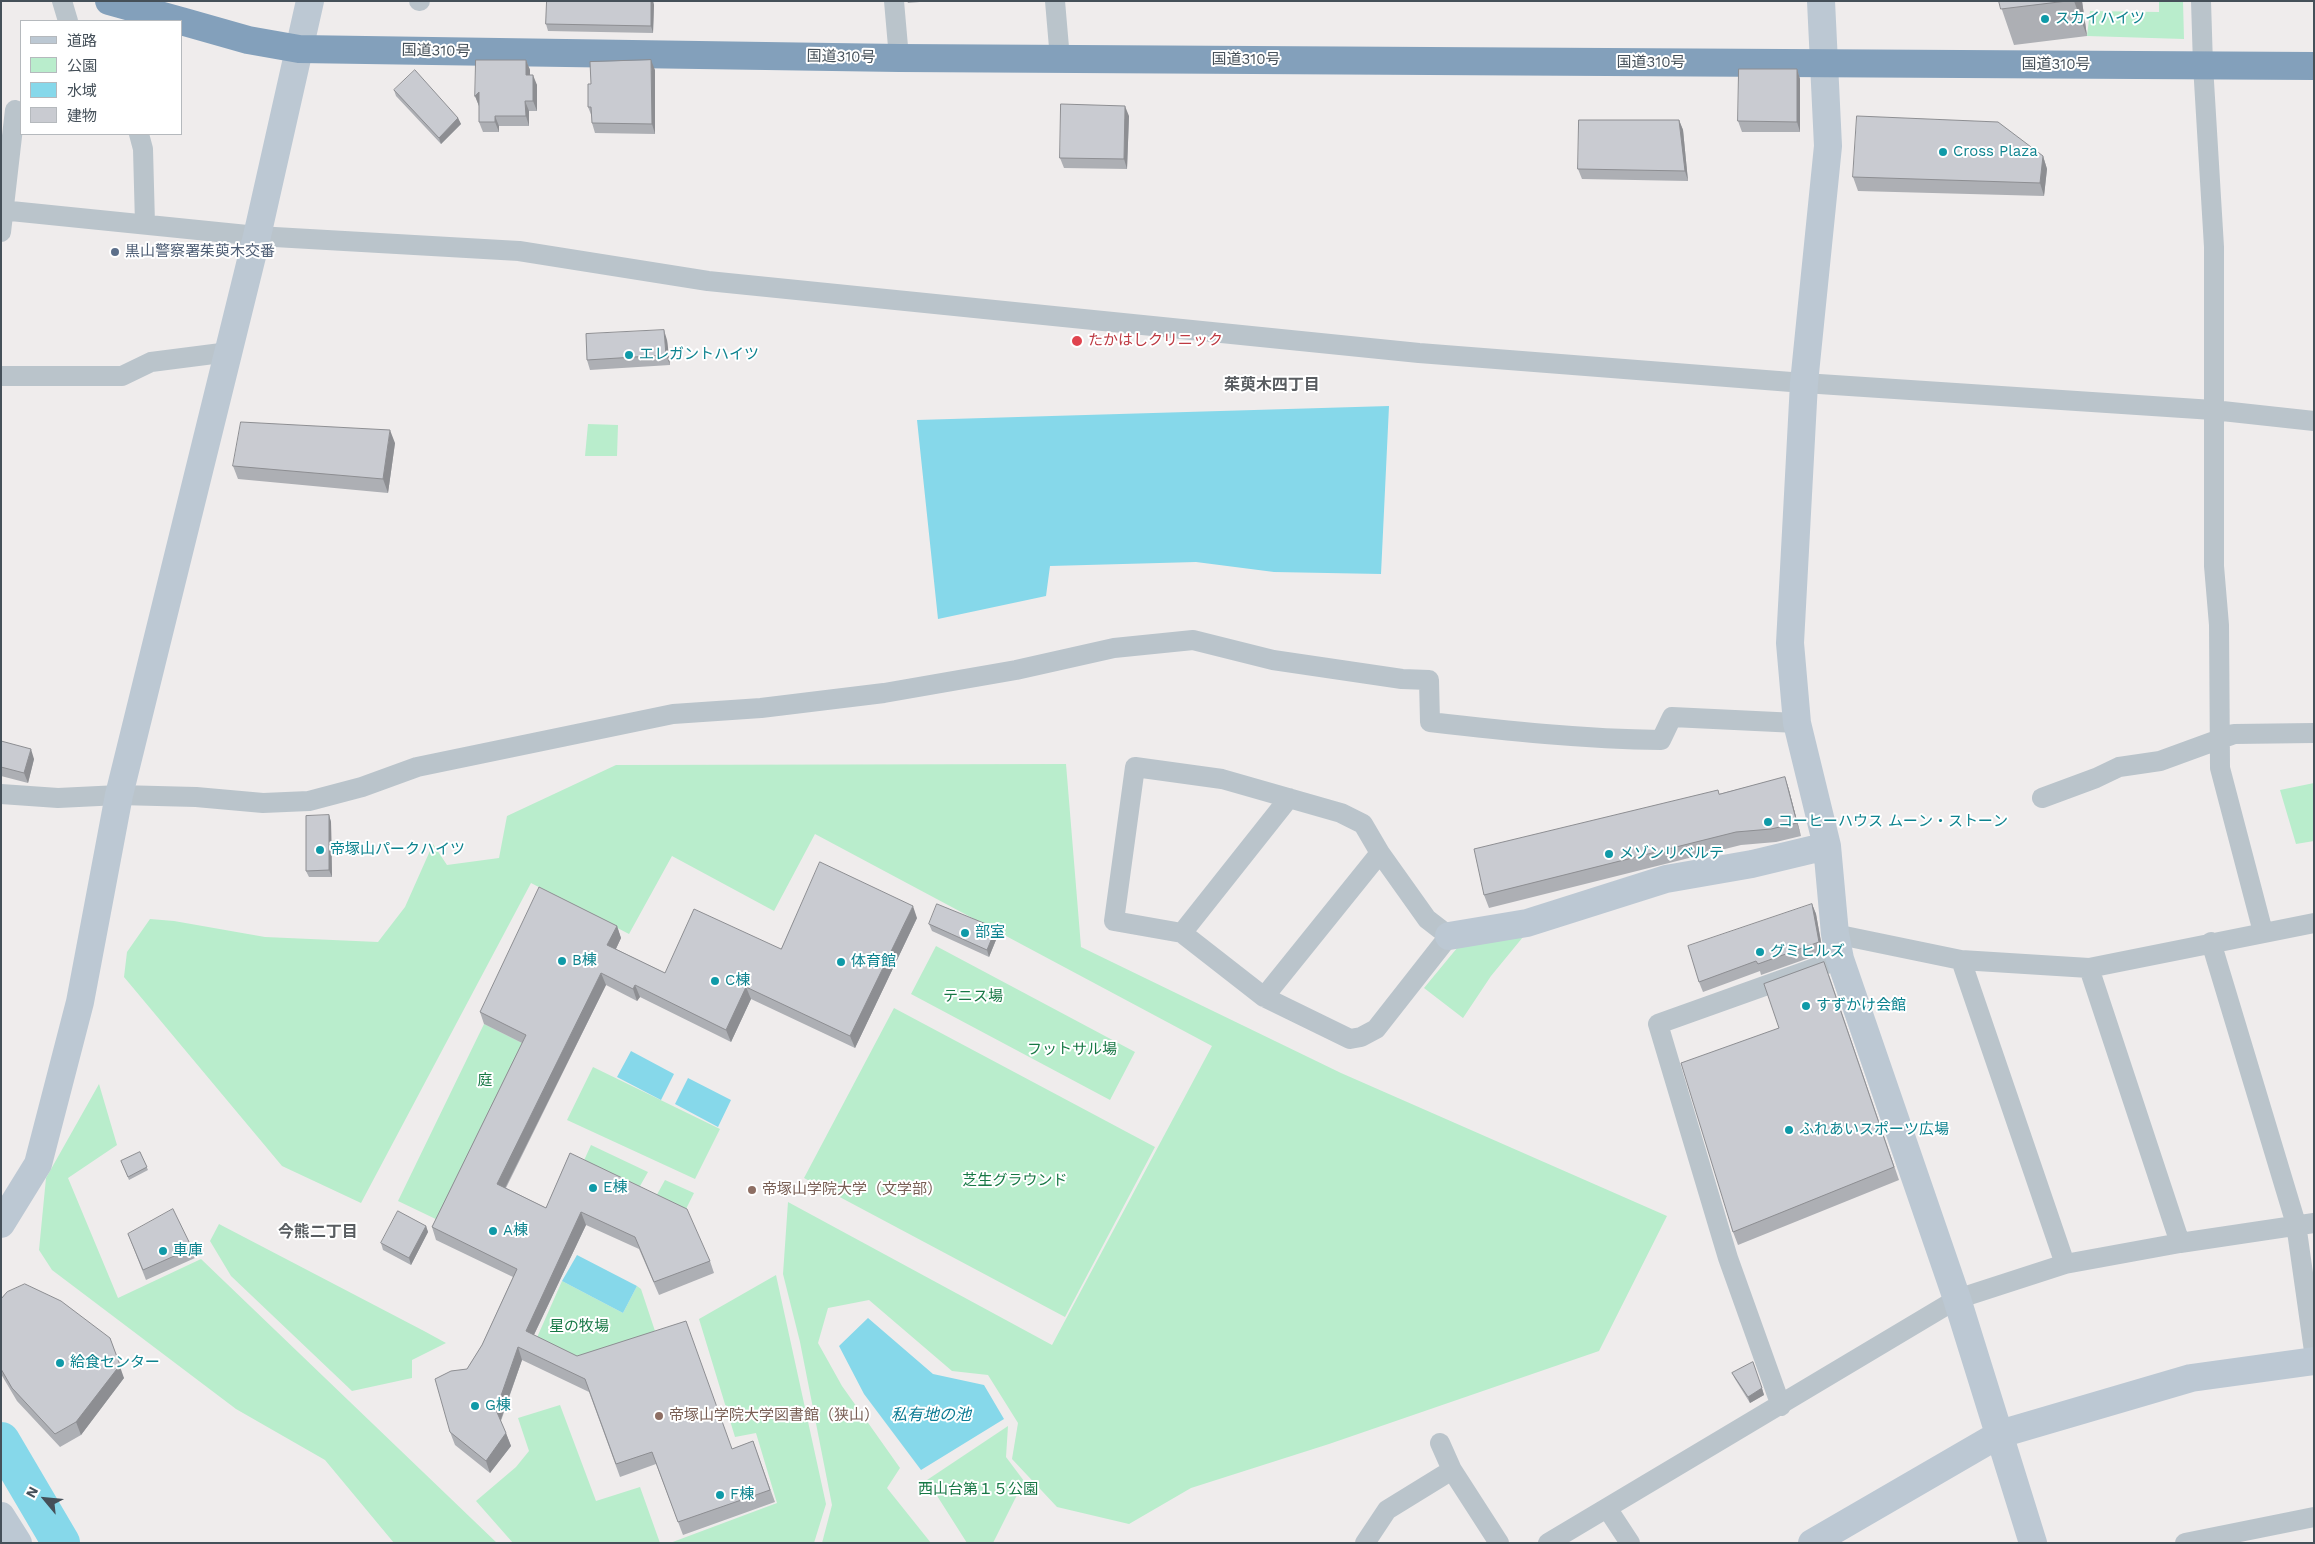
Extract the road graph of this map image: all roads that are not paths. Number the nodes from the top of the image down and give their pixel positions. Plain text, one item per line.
1 (62, 1) edge
2 (109, 1) edge
3 (310, 1) edge
4 (894, 1) edge
5 (1055, 1) edge
6 (1821, 1) edge
7 (2201, 1) edge
8 (68, 20) edge
9 (177, 20) edge
10 (182, 21) edge
11 (299, 49) junction
12 (899, 58) junction
13 (1060, 59) junction
14 (1825, 64) junction
15 (2203, 65) junction
16 (2314, 66) edge
17 (15, 110) dead end
18 (138, 135) edge
19 (3, 210) edge
20 (145, 224) junction
21 (1, 232) edge
22 (257, 236) junction
23 (228, 352) junction
24 (1, 376) edge
25 (1804, 383) junction
26 (2213, 410) junction
27 (2314, 421) edge
28 (1797, 723) junction
29 (2314, 733) edge
30 (2220, 740) junction
31 (1, 794) edge
32 (119, 795) junction
33 (1289, 798) junction
34 (2042, 798) dead end
35 (1827, 846) junction
36 (1380, 853) junction
37 (2314, 923) edge
38 (2264, 932) junction
39 (1182, 933) junction
40 (1449, 936) junction
41 (2211, 942) junction
42 (1837, 946) junction
43 (1961, 960) junction
44 (2089, 968) junction
45 (1264, 997) junction
46 (2305, 1223) edge
47 (1, 1224) edge
48 (2180, 1243) junction
49 (2065, 1264) junction
50 (1957, 1299) junction
51 (2314, 1351) edge
52 (2314, 1361) edge
53 (1782, 1406) junction
54 (2000, 1434) junction
55 (1440, 1443) dead end
56 (1452, 1470) junction
57 (1607, 1508) junction
58 (1, 1516) edge
59 (2314, 1517) edge
60 (18, 1543) edge
61 (1365, 1543) edge
62 (1499, 1543) edge
63 (1548, 1543) edge
64 (1630, 1543) edge
65 (1812, 1543) edge
66 (2033, 1543) edge
67 (2185, 1543) edge

1 - 8 street
2 - 9 highway, 国道310号
3 - 11 street
4 - 12 street
5 - 13 street
6 - 14 street
7 - 15 street
10 - 11 highway, 国道310号
11 - 12 highway, 国道310号
11 - 22 street
12 - 13 highway, 国道310号
13 - 14 highway, 国道310号
14 - 15 highway, 国道310号
14 - 25 street
15 - 16 highway, 国道310号
15 - 26 street
17 - 19 street
18 - 20 street
19 - 20 street
19 - 21 street
20 - 22 street
22 - 23 street
22 - 25 street
23 - 24 street
23 - 32 street
25 - 26 street
25 - 28 street
26 - 27 street
26 - 30 street
28 - 32 street
28 - 35 street
29 - 30 street
30 - 34 street
30 - 38 street
31 - 32 street
32 - 47 street
33 - 36 street
33 - 39 street
33 - 39 street
35 - 40 street
35 - 42 street
36 - 40 street
36 - 45 street
37 - 38 street
38 - 41 street
39 - 45 street
40 - 45 street
41 - 44 street
41 - 46 street
42 - 43 street
42 - 50 street
42 - 53 street
43 - 44 street
43 - 49 street
44 - 48 street
46 - 48 street
46 - 51 street
48 - 49 street
49 - 50 street
50 - 53 street
50 - 54 street
52 - 54 street
53 - 57 street
54 - 65 street
54 - 66 street
55 - 56 street
56 - 61 street
56 - 62 street
57 - 63 street
57 - 64 street
58 - 60 street
59 - 67 street

